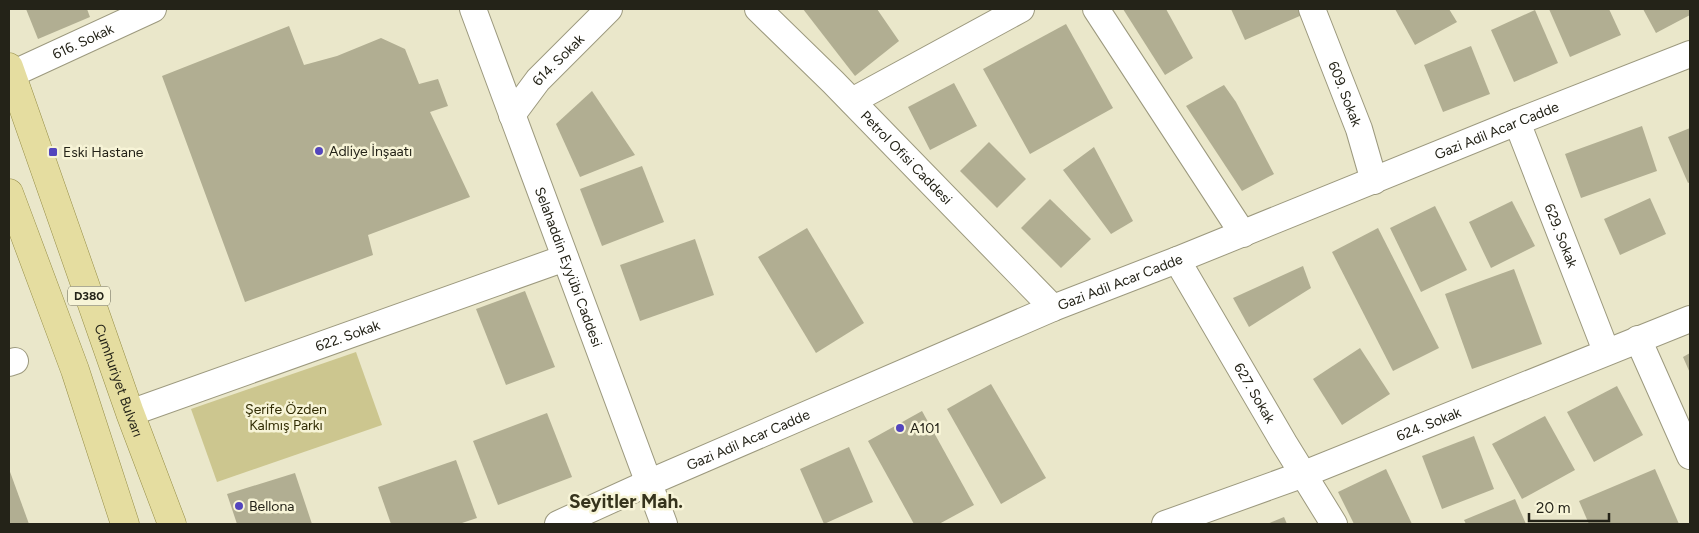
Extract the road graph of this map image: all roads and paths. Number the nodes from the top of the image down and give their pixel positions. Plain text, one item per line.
1 (153, 9) edge
2 (473, 9) edge
3 (609, 9) edge
4 (758, 9) edge
5 (1021, 9) edge
6 (1096, 9) edge
7 (1312, 9) edge
8 (1690, 54) edge
9 (10, 70) edge
10 (852, 101) junction
11 (512, 115) junction
12 (1517, 122) junction
13 (1374, 181) junction
14 (9, 193) edge
15 (1242, 234) junction
16 (565, 258) junction
17 (1177, 260) junction
18 (1053, 308) junction
19 (1690, 319) edge
20 (1638, 339) junction
21 (1606, 351) junction
22 (130, 413) junction
23 (1690, 456) edge
24 (1304, 474) junction
25 (648, 482) junction
26 (125, 524) edge
27 (172, 524) edge
28 (558, 524) edge
29 (664, 524) edge
30 (1165, 524) edge
31 (1334, 524) edge

1 - 9 street, 616. Sokak
2 - 11 street, Selahaddin Eyyübi Caddesi
3 - 11 street, 614. Sokak
4 - 10 street, Petrol Ofisi Caddesi
5 - 10 street
6 - 15 street
7 - 13 street, 609. Sokak
8 - 12 street, Gazi Adil Acar Cadde
9 - 22 main road, Cumhuriyet Bulvarı / D380
10 - 18 street, Petrol Ofisi Caddesi
11 - 16 street, Selahaddin Eyyübi Caddesi
12 - 13 street, Gazi Adil Acar Cadde
12 - 21 street, 629. Sokak
13 - 15 street, Gazi Adil Acar Cadde
14 - 26 main road, D380
15 - 17 street, Gazi Adil Acar Cadde
16 - 22 street, 622. Sokak
16 - 25 street, Selahaddin Eyyübi Caddesi
17 - 18 street, Gazi Adil Acar Cadde
17 - 24 street, 627. Sokak
18 - 25 street, Gazi Adil Acar Cadde
19 - 20 street, 624. Sokak
20 - 21 street, 624. Sokak
20 - 23 street
21 - 24 street, 624. Sokak
22 - 27 main road, Cumhuriyet Bulvarı / D380
24 - 30 street, 624. Sokak
24 - 31 street, 627. Sokak
25 - 28 street, Gazi Adil Acar Cadde
25 - 29 street, Selahaddin Eyyübi Caddesi

